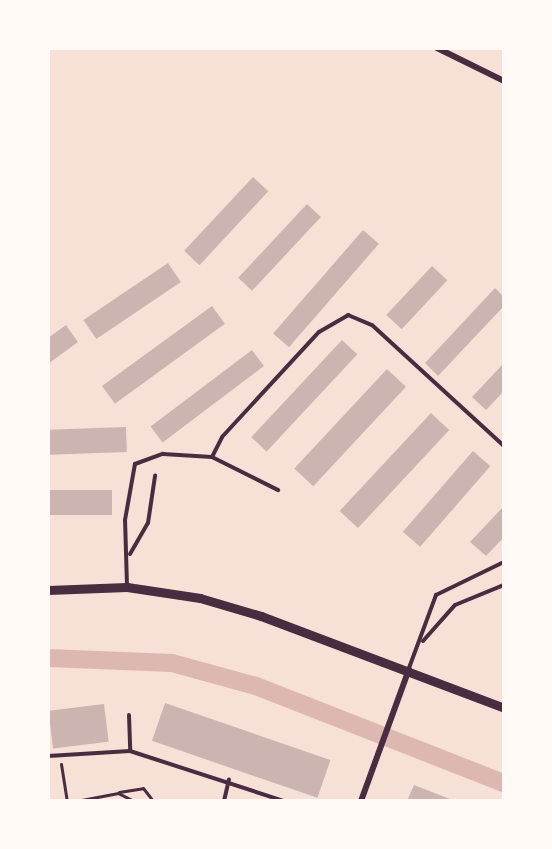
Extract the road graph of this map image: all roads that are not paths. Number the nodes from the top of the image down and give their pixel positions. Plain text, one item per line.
1 (436, 48) edge
2 (504, 81) edge
3 (504, 446) edge
4 (212, 457) junction
5 (155, 476) dead end
6 (278, 490) dead end
7 (130, 554) junction
8 (504, 562) edge
9 (504, 585) edge
10 (127, 587) junction
11 (48, 590) edge
12 (421, 644) junction
13 (409, 669) junction
14 (504, 708) edge
15 (129, 715) dead end
16 (130, 751) junction
17 (48, 756) edge
18 (229, 780) junction
19 (224, 801) edge
20 (284, 801) edge
21 (361, 801) edge

1 - 2 street
3 - 4 lane
4 - 6 lane
4 - 7 lane
5 - 7 lane
7 - 10 lane
8 - 12 lane
9 - 12 lane
10 - 11 street
10 - 13 street
12 - 13 lane
13 - 14 street
13 - 21 street
15 - 16 lane
16 - 17 lane
16 - 18 lane
18 - 19 lane
18 - 20 lane

